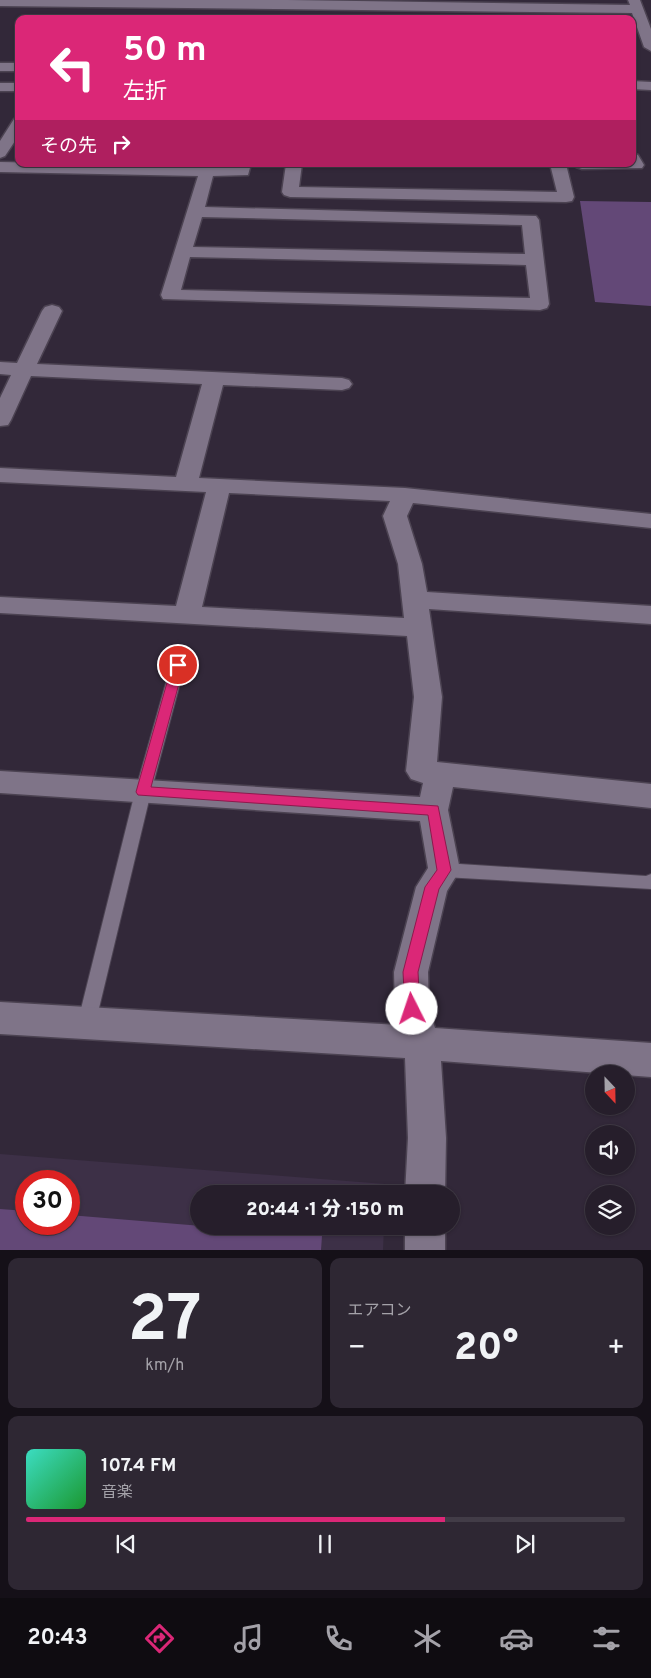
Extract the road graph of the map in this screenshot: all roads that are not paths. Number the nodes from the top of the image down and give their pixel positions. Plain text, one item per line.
1 (0, 2) edge
2 (416, 5) junction
3 (640, 11) edge
4 (415, 15) edge
5 (651, 47) edge
6 (0, 67) edge
7 (15, 67) edge
8 (636, 85) edge
9 (651, 86) edge
10 (15, 129) edge
11 (0, 153) edge
12 (0, 167) edge
13 (15, 167) edge
14 (160, 167) edge
15 (243, 167) edge
16 (294, 167) edge
17 (559, 167) edge
18 (207, 171) junction
19 (195, 212) junction
20 (183, 252) junction
21 (535, 260) junction
22 (52, 311) dead end
23 (0, 368) edge
24 (24, 370) junction
25 (214, 378) junction
26 (342, 384) dead end
27 (0, 420) edge
28 (0, 475) edge
29 (186, 484) junction
30 (219, 486) junction
31 (405, 496) junction
32 (651, 521) edge
33 (415, 600) junction
34 (0, 605) edge
35 (187, 615) junction
36 (651, 615) edge
37 (419, 628) junction
38 (178, 665) dead end
39 (440, 774) junction
40 (0, 782) edge
41 (143, 792) junction
42 (651, 799) edge
43 (433, 810) junction
44 (444, 870) junction
45 (651, 881) edge
46 (0, 1018) edge
47 (86, 1024) junction
48 (422, 1043) junction
49 (651, 1060) edge
50 (425, 1185) edge
51 (425, 1235) edge
52 (425, 1250) edge

1 - 2 street
2 - 3 street
2 - 4 street
3 - 5 street
6 - 7 street
8 - 9 street
10 - 11 street
12 - 13 street
14 - 18 street
15 - 18 street
16 - 17 street
18 - 19 street
19 - 20 street
19 - 21 street
20 - 21 street
20 - 21 street
22 - 24 street
23 - 24 street
24 - 25 street
24 - 27 street
25 - 26 street
25 - 29 street
28 - 29 street
29 - 30 street
30 - 31 street
30 - 35 street
31 - 32 street
31 - 33 street
33 - 36 street
33 - 37 street
34 - 35 street
35 - 37 street
37 - 39 street
38 - 41 lane
39 - 42 street
39 - 43 street
40 - 41 street
41 - 43 street
41 - 47 lane
43 - 44 street
44 - 45 lane
44 - 48 street
46 - 47 street
47 - 48 street
48 - 49 street
48 - 50 street
51 - 52 street

